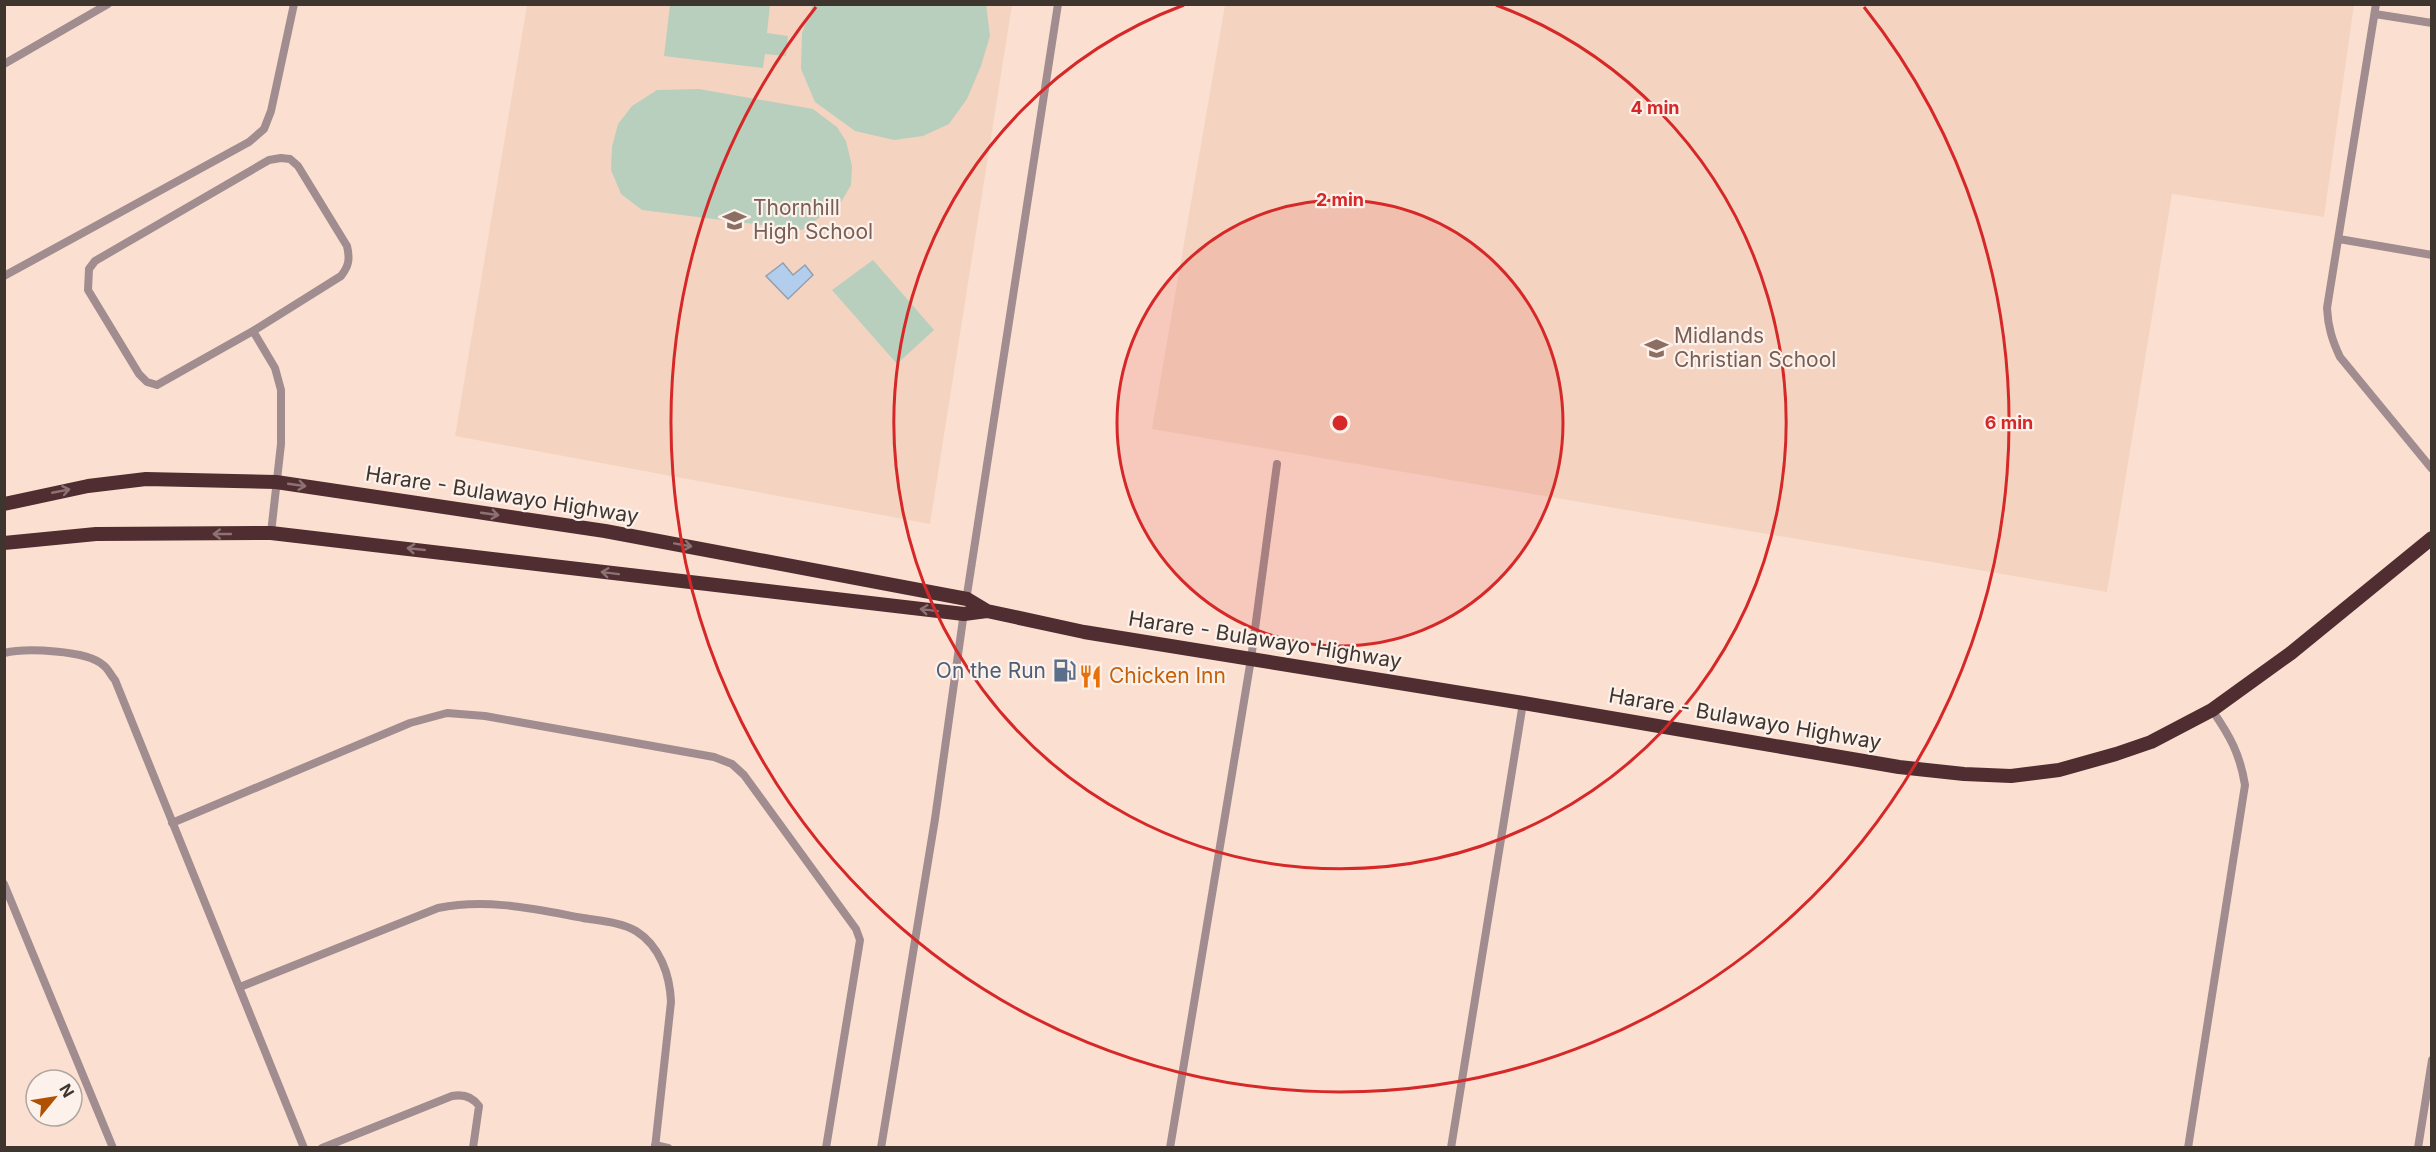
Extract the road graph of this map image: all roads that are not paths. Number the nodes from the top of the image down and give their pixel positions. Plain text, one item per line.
1 (108, 4) edge
2 (294, 4) edge
3 (1058, 4) edge
4 (2376, 4) edge
5 (2374, 14) junction
6 (2432, 23) edge
7 (4, 64) edge
8 (2339, 239) junction
9 (2432, 255) edge
10 (4, 276) edge
11 (253, 331) junction
12 (1277, 464) dead end
13 (2432, 469) edge
14 (276, 482) junction
15 (4, 504) edge
16 (271, 534) junction
17 (2432, 538) edge
18 (4, 543) edge
19 (967, 599) junction
20 (987, 611) junction
21 (964, 614) junction
22 (4, 653) edge
23 (1251, 659) junction
24 (1523, 703) junction
25 (2212, 710) junction
26 (172, 823) junction
27 (4, 884) edge
28 (240, 987) junction
29 (2432, 1060) edge
30 (655, 1146) edge
31 (113, 1148) edge
32 (304, 1148) edge
33 (322, 1148) edge
34 (473, 1148) edge
35 (668, 1148) edge
36 (826, 1148) edge
37 (881, 1148) edge
38 (1170, 1148) edge
39 (1450, 1148) edge
40 (2188, 1148) edge
41 (2418, 1148) edge

1 - 7 street
2 - 10 street
3 - 19 street
4 - 5 street
5 - 6 street
5 - 8 street
8 - 9 street
8 - 13 street
11 - 11 street
11 - 14 street
12 - 23 street
15 -> 14 highway, Harare - Bulawayo Highway
14 - 16 street
14 -> 19 highway, Harare - Bulawayo Highway
16 -> 18 highway, Harare - Bulawayo Highway
21 -> 16 highway, Harare - Bulawayo Highway
17 - 25 highway, Harare - Bulawayo Highway
19 - 20 highway, Harare - Bulawayo Highway
19 - 21 street
20 - 21 highway, Harare - Bulawayo Highway
20 - 23 highway, Harare - Bulawayo Highway
21 - 37 street
22 - 26 street
23 - 24 highway, Harare - Bulawayo Highway
23 - 38 street
24 - 25 highway, Harare - Bulawayo Highway
24 - 39 street
25 - 40 street
26 - 28 street
26 - 36 street
27 - 31 street
28 - 30 street
28 - 32 street
29 - 41 street
30 - 35 street
33 - 34 street

